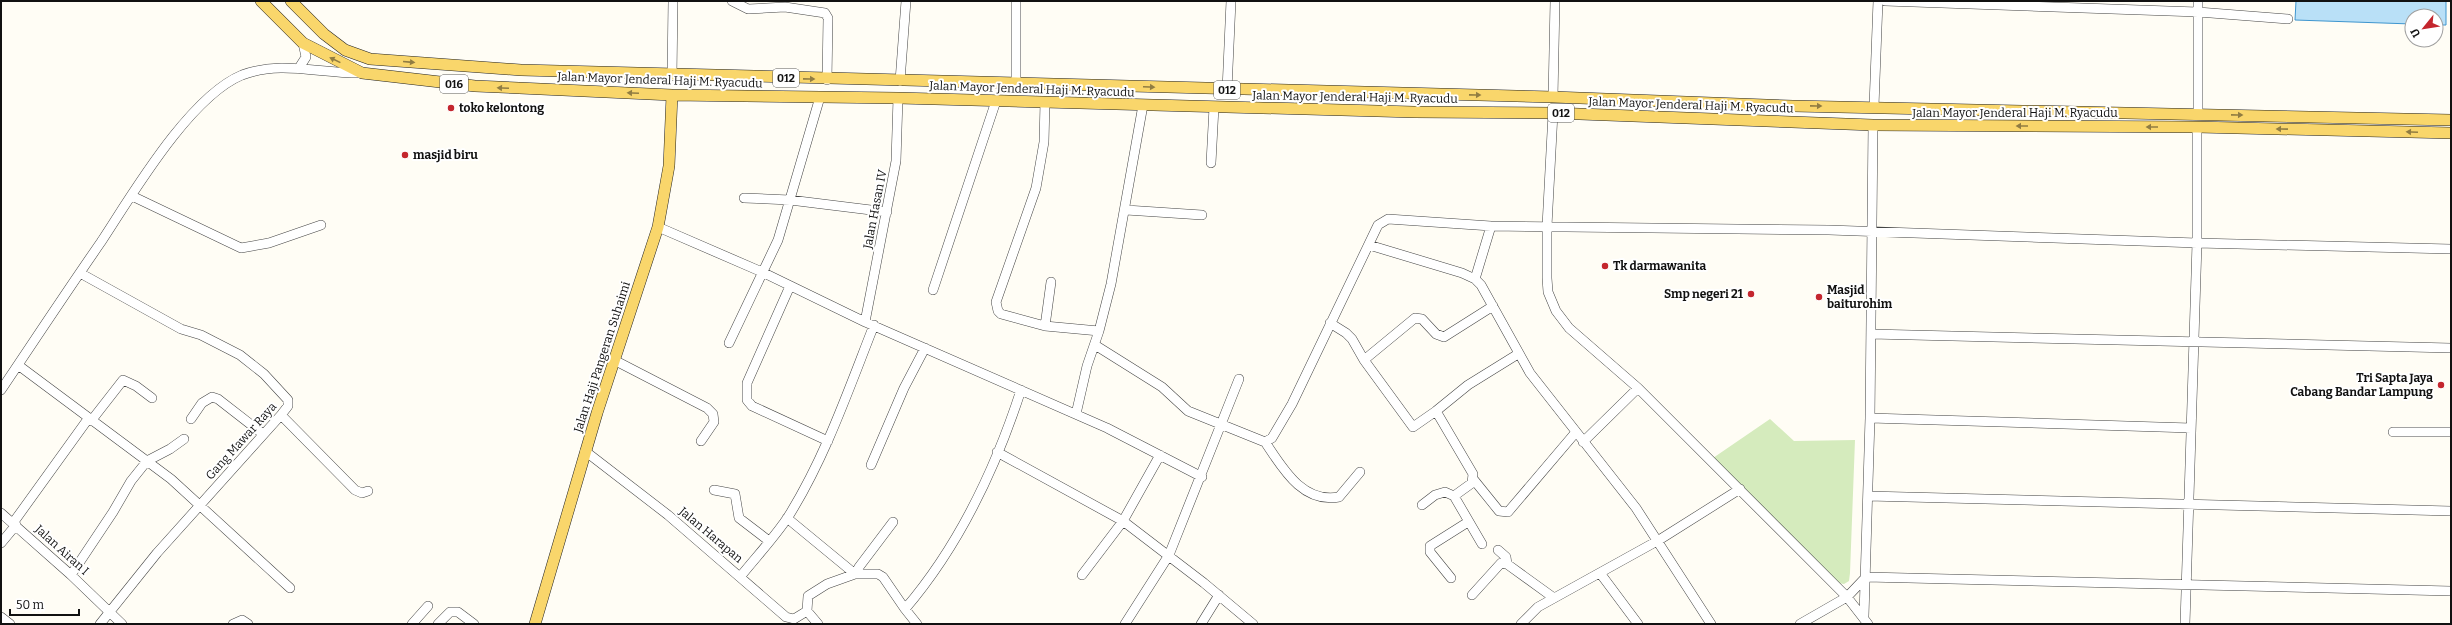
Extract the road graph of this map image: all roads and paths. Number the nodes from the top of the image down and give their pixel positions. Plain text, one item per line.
1 (261, 1) edge
2 (291, 1) edge
3 (673, 1) edge
4 (732, 1) edge
5 (906, 1) edge
6 (1016, 1) edge
7 (1230, 1) edge
8 (1554, 1) edge
9 (1878, 1) edge
10 (1885, 1) edge
11 (2198, 1) edge
12 (2198, 12) junction
13 (2288, 19) dead end
14 (303, 43) junction
15 (299, 68) junction
16 (476, 68) junction
17 (362, 73) junction
18 (672, 76) junction
19 (827, 80) junction
20 (900, 81) junction
21 (1016, 83) junction
22 (1052, 84) junction
23 (475, 86) junction
24 (1083, 86) junction
25 (1227, 90) junction
26 (672, 95) junction
27 (820, 97) junction
28 (1553, 97) junction
29 (898, 98) junction
30 (996, 101) junction
31 (1045, 102) junction
32 (1706, 102) junction
33 (1074, 103) junction
34 (1736, 103) junction
35 (1112, 104) junction
36 (1143, 105) junction
37 (1874, 106) junction
38 (1214, 107) junction
39 (1553, 113) junction
40 (2198, 114) junction
41 (2330, 117) junction
42 (2353, 117) junction
43 (1705, 118) junction
44 (2451, 120) edge
45 (1736, 121) junction
46 (1873, 125) junction
47 (2197, 127) junction
48 (2329, 130) junction
49 (2352, 131) junction
50 (2451, 133) edge
51 (1211, 163) dead end
52 (132, 196) junction
53 (744, 198) dead end
54 (790, 200) junction
55 (1126, 210) junction
56 (887, 212) junction
57 (1202, 215) dead end
58 (321, 225) dead end
59 (1491, 226) junction
60 (1547, 226) junction
61 (658, 227) junction
62 (1873, 233) junction
63 (2196, 243) junction
64 (1369, 245) junction
65 (2451, 249) edge
66 (762, 272) junction
67 (80, 273) junction
68 (1475, 279) junction
69 (1051, 282) dead end
70 (790, 286) junction
71 (933, 290) dead end
72 (1493, 306) junction
73 (1330, 323) junction
74 (869, 324) junction
75 (1046, 326) junction
76 (1099, 331) junction
77 (1871, 334) junction
78 (729, 342) dead end
79 (2194, 343) junction
80 (1095, 345) junction
81 (926, 348) junction
82 (2451, 348) edge
83 (1518, 354) junction
84 (614, 360) junction
85 (1364, 360) junction
86 (18, 365) junction
87 (1239, 379) dead end
88 (1638, 388) junction
89 (1, 390) edge
90 (1022, 390) junction
91 (152, 398) dead end
92 (1436, 412) junction
93 (1076, 414) junction
94 (281, 415) junction
95 (191, 418) dead end
96 (1870, 418) junction
97 (90, 420) junction
98 (1219, 425) junction
99 (2191, 428) junction
100 (1576, 432) junction
101 (2394, 432) dead end
102 (2451, 432) edge
103 (263, 434) junction
104 (184, 439) dead end
105 (701, 440) dead end
106 (828, 441) junction
107 (1265, 442) junction
108 (1583, 442) junction
109 (585, 451) junction
110 (997, 452) junction
111 (1160, 455) junction
112 (148, 461) junction
113 (871, 465) dead end
114 (1360, 472) dead end
115 (1202, 477) junction
116 (1474, 480) junction
117 (1740, 489) junction
118 (714, 490) dead end
119 (368, 491) dead end
120 (1454, 496) junction
121 (1868, 496) junction
122 (201, 504) junction
123 (1422, 505) dead end
124 (2187, 506) junction
125 (2451, 511) edge
126 (1, 513) edge
127 (787, 518) junction
128 (1123, 521) junction
129 (893, 522) dead end
130 (1468, 522) junction
131 (15, 524) junction
132 (1659, 540) junction
133 (769, 541) junction
134 (1, 543) edge
135 (1482, 544) dead end
136 (1498, 550) dead end
137 (1169, 555) junction
138 (1507, 564) junction
139 (1600, 573) junction
140 (855, 574) junction
141 (71, 575) junction
142 (1082, 575) dead end
143 (740, 577) junction
144 (1866, 577) junction
145 (1452, 578) dead end
146 (2187, 586) junction
147 (290, 588) dead end
148 (2451, 591) edge
149 (1219, 595) junction
150 (1472, 595) dead end
151 (1848, 597) junction
152 (1554, 598) junction
153 (428, 606) dead end
154 (905, 609) junction
155 (807, 611) junction
156 (110, 613) junction
157 (1, 617) edge
158 (1866, 620) edge
159 (10, 624) edge
160 (100, 624) edge
161 (122, 624) edge
162 (233, 624) edge
163 (248, 624) edge
164 (412, 624) edge
165 (438, 624) edge
166 (474, 624) edge
167 (535, 624) edge
168 (818, 624) edge
169 (917, 624) edge
170 (1125, 624) edge
171 (1201, 624) edge
172 (1253, 624) edge
173 (1521, 624) edge
174 (1638, 624) edge
175 (1711, 624) edge
176 (1800, 624) edge
177 (2185, 624) edge

1 - 14 main road, Jalan Mayor Jenderal Haji M. Ryacudu / 016
2 -> 16 main road, Jalan Mayor Jenderal Haji M. Ryacudu / 016
3 - 18 street
4 - 19 street
5 - 20 street
6 - 21 street
7 - 25 street
8 - 28 street
9 - 37 street
10 - 12 street
11 - 12 street
12 - 13 street
12 - 40 street
14 - 15 street
17 -> 14 main road, Jalan Mayor Jenderal Haji M. Ryacudu / 016
15 - 17 street
15 - 52 street
16 - 18 main road, Jalan Mayor Jenderal Haji M. Ryacudu / 016
16 - 23 main road
17 - 23 main road, Jalan Mayor Jenderal Haji M. Ryacudu / 016
18 -> 19 main road, Jalan Mayor Jenderal Haji M. Ryacudu / 012
19 - 20 main road, Jalan Mayor Jenderal Haji M. Ryacudu / 012
20 - 21 main road, Jalan Mayor Jenderal Haji M. Ryacudu / 012
21 - 22 main road, Jalan Mayor Jenderal Haji M. Ryacudu / 012
22 - 24 main road, Jalan Mayor Jenderal Haji M. Ryacudu / 012
22 - 33 main road
26 -> 23 main road, Jalan Mayor Jenderal Haji M. Ryacudu / 016
24 -> 25 main road, Jalan Mayor Jenderal Haji M. Ryacudu / 012
24 - 35 main road
25 -> 28 main road, Jalan Mayor Jenderal Haji M. Ryacudu / 012
26 - 27 main road, Jalan Mayor Jenderal Haji M. Ryacudu / 012
26 - 61 main road, Jalan Haji Pangeran Suhaimi
27 - 29 main road, Jalan Mayor Jenderal Haji M. Ryacudu / 012
27 - 54 street
28 - 32 main road, Jalan Mayor Jenderal Haji M. Ryacudu / 012
29 - 30 main road, Jalan Mayor Jenderal Haji M. Ryacudu / 012
29 - 56 street, Jalan Hasan IV
30 - 31 main road, Jalan Mayor Jenderal Haji M. Ryacudu / 012
30 - 71 street
31 - 33 main road, Jalan Mayor Jenderal Haji M. Ryacudu / 012
31 - 75 street
32 - 34 main road, Jalan Mayor Jenderal Haji M. Ryacudu / 012
32 - 43 main road
33 - 35 main road, Jalan Mayor Jenderal Haji M. Ryacudu / 012
34 -> 37 main road, Jalan Mayor Jenderal Haji M. Ryacudu / 012
34 - 45 main road
35 - 36 main road, Jalan Mayor Jenderal Haji M. Ryacudu / 012
36 - 38 main road, Jalan Mayor Jenderal Haji M. Ryacudu / 012
36 - 55 street
37 - 40 main road, Jalan Mayor Jenderal Haji M. Ryacudu
38 - 39 main road, Jalan Mayor Jenderal Haji M. Ryacudu / 012
38 - 51 street
39 - 43 main road, Jalan Mayor Jenderal Haji M. Ryacudu / 012
39 - 60 street
40 -> 41 main road, Jalan Mayor Jenderal Haji M. Ryacudu
41 - 42 main road, Jalan Mayor Jenderal Haji M. Ryacudu
41 - 48 main road
42 - 44 main road, Jalan Mayor Jenderal Haji M. Ryacudu
42 - 49 main road
43 - 45 main road, Jalan Mayor Jenderal Haji M. Ryacudu / 012
45 - 46 main road, Jalan Mayor Jenderal Haji M. Ryacudu / 012
47 -> 46 main road, Jalan Mayor Jenderal Haji M. Ryacudu / 012
46 - 62 street
48 -> 47 main road, Jalan Mayor Jenderal Haji M. Ryacudu / 012
47 - 63 street
48 - 49 main road, Jalan Mayor Jenderal Haji M. Ryacudu / 012
50 -> 49 main road, Jalan Mayor Jenderal Haji M. Ryacudu / 012
52 - 58 street
52 - 67 street
53 - 54 street
54 - 56 street
54 - 66 street
55 - 57 street
55 - 76 street
56 - 74 street, Jalan Hasan IV
59 - 60 street
59 - 64 street
59 - 68 street
60 - 62 street
60 - 88 street
61 - 66 street
61 - 84 main road, Jalan Haji Pangeran Suhaimi
62 - 63 street
62 - 77 street
63 - 65 street
63 - 79 street
64 - 68 street
64 - 73 street
66 - 70 street
66 - 78 street
67 - 86 street
67 - 94 street, Gang Mawar Raya
68 - 72 street
69 - 75 street
70 - 74 street
70 - 106 street
72 - 83 street
72 - 85 street
73 - 85 street
73 - 107 street
74 - 81 street
74 - 106 street, Jalan Hasan IV
75 - 76 street
76 - 80 street
77 - 79 street
77 - 96 street
79 - 82 street
79 - 99 street
80 - 93 street
80 - 98 street
81 - 90 street
81 - 113 street
83 - 92 street
83 - 100 street
84 - 105 street
84 - 109 main road, Jalan Haji Pangeran Suhaimi
85 - 92 street
86 - 89 street
86 - 97 street
87 - 98 street
88 - 108 street
88 - 117 street
90 - 93 street
90 - 110 street
91 - 97 street
92 - 116 street
93 - 111 street
94 - 103 street, Gang Mawar Raya
94 - 119 street
95 - 103 street
96 - 99 street
96 - 121 street
97 - 112 street
97 - 131 street
98 - 107 street
98 - 115 street
99 - 124 street
100 - 108 street
100 - 116 street
101 - 102 street
103 - 122 street, Gang Mawar Raya
104 - 112 street
106 - 127 street, Jalan Hasan IV
107 - 114 street
108 - 132 street
109 - 143 street, Jalan Harapan
109 - 167 main road, Jalan Haji Pangeran Suhaimi
110 - 128 street
110 - 154 street
111 - 115 street
111 - 128 street
112 - 122 street
112 - 141 street
115 - 137 street
116 - 120 street
117 - 132 street
117 - 151 street
118 - 133 street
120 - 123 street
120 - 130 street
121 - 124 street
121 - 144 street
122 - 147 street
122 - 156 street, Gang Mawar Raya
124 - 125 street
124 - 146 street
126 - 131 street, Jalan Airan I
127 - 133 street, Jalan Hasan IV
127 - 140 street
128 - 137 street
128 - 142 street
129 - 140 street
130 - 135 street
130 - 145 street
131 - 134 street
131 - 141 street, Jalan Airan I
132 - 139 street
132 - 175 street
133 - 143 street, Jalan Hasan IV
136 - 138 street
137 - 149 street
137 - 170 street
138 - 150 street
138 - 152 street
139 - 152 street
139 - 174 street
140 - 154 street
140 - 155 street
141 - 156 street, Jalan Airan I
143 - 155 street, Jalan Harapan
144 - 146 street
144 - 151 street
144 - 158 street
146 - 148 street
146 - 177 street
149 - 171 street
149 - 172 street
151 - 158 street
151 - 176 street
152 - 173 street
153 - 164 street
154 - 169 street
155 - 168 street
156 - 160 street, Gang Mawar Raya
156 - 161 street, Jalan Airan I
157 - 159 street
162 - 163 street
165 - 166 street

